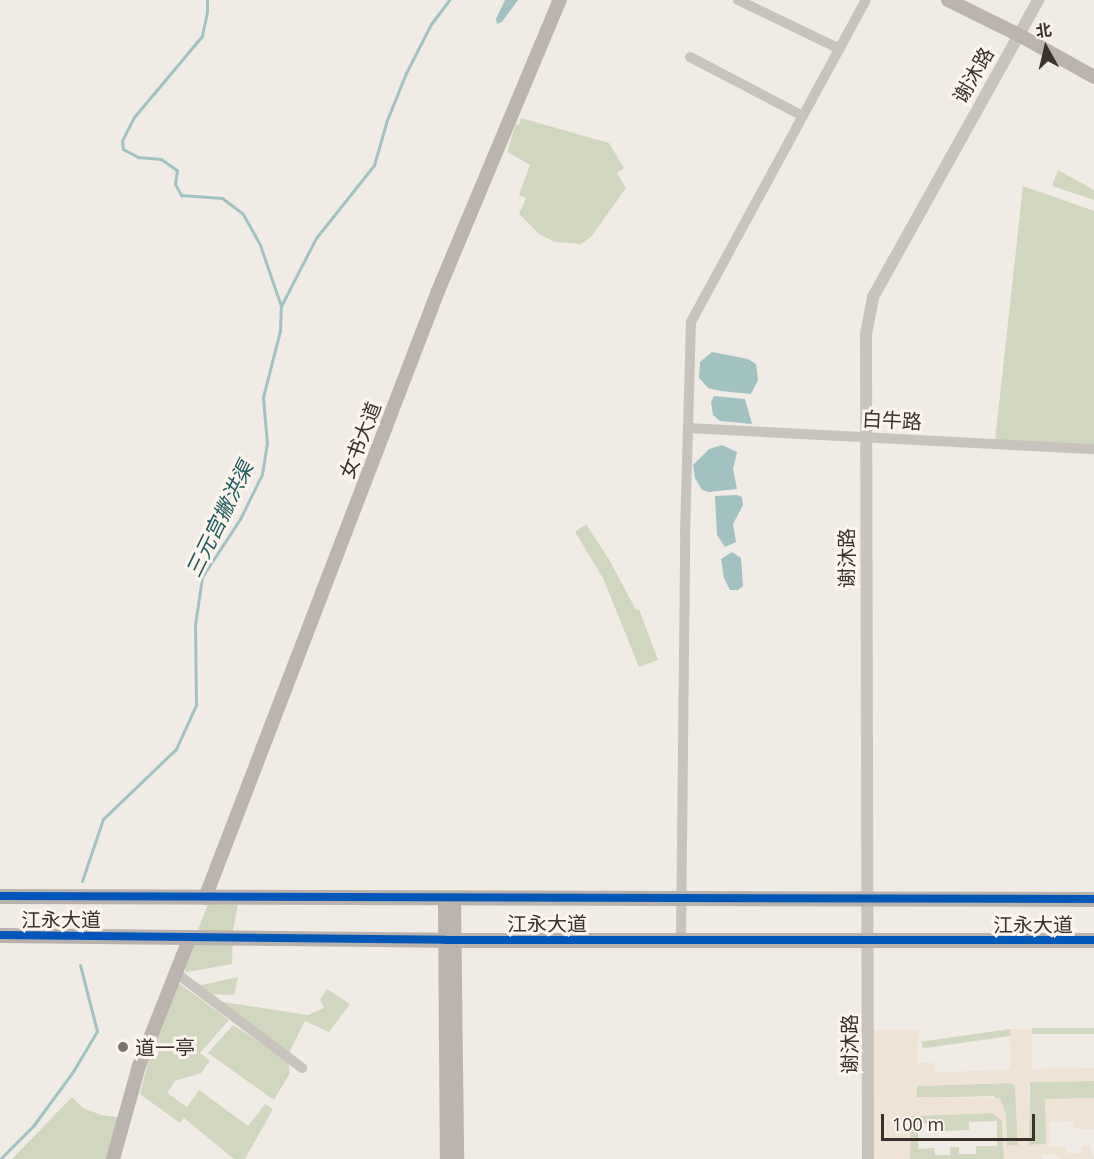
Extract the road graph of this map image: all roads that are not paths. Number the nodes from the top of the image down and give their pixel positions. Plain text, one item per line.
1 (560, 0) edge
2 (738, 0) edge
3 (866, 0) edge
4 (1038, 0) edge
5 (951, 1) edge
6 (1019, 35) junction
7 (840, 49) junction
8 (690, 57) dead end
9 (1094, 77) edge
10 (803, 116) junction
11 (688, 428) junction
12 (865, 437) junction
13 (1094, 449) edge
14 (0, 896) edge
15 (205, 898) junction
16 (450, 898) junction
17 (681, 898) junction
18 (868, 898) junction
19 (1094, 899) edge
20 (0, 935) edge
21 (190, 937) junction
22 (450, 940) junction
23 (681, 940) junction
24 (868, 940) junction
25 (1094, 940) edge
26 (176, 973) junction
27 (302, 1068) dead end
28 (113, 1159) edge
29 (447, 1159) edge
30 (457, 1159) edge
31 (868, 1159) edge

1 - 15 main road, 女书大道
2 - 7 street
3 - 7 street
4 - 6 street, 谢沐路
5 - 6 main road
6 - 9 main road
6 - 12 street, 谢沐路
7 - 10 street
8 - 10 street
10 - 11 street
11 - 12 street, 白牛路
11 - 17 street
12 - 13 street, 白牛路
12 - 18 street, 谢沐路
14 - 15 main road, 江永大道
15 - 16 main road, 江永大道
16 - 17 main road, 江永大道
16 - 22 main road
17 - 18 main road, 江永大道
17 - 23 street
18 - 19 main road, 江永大道
18 - 24 street, 谢沐路
20 - 21 main road, 江永大道
21 - 22 main road, 江永大道
21 - 26 main road
22 - 23 main road, 江永大道
22 - 29 main road
22 - 30 main road
23 - 24 main road, 江永大道
24 - 25 main road, 江永大道
24 - 31 street, 谢沐路
26 - 27 street
26 - 28 main road

